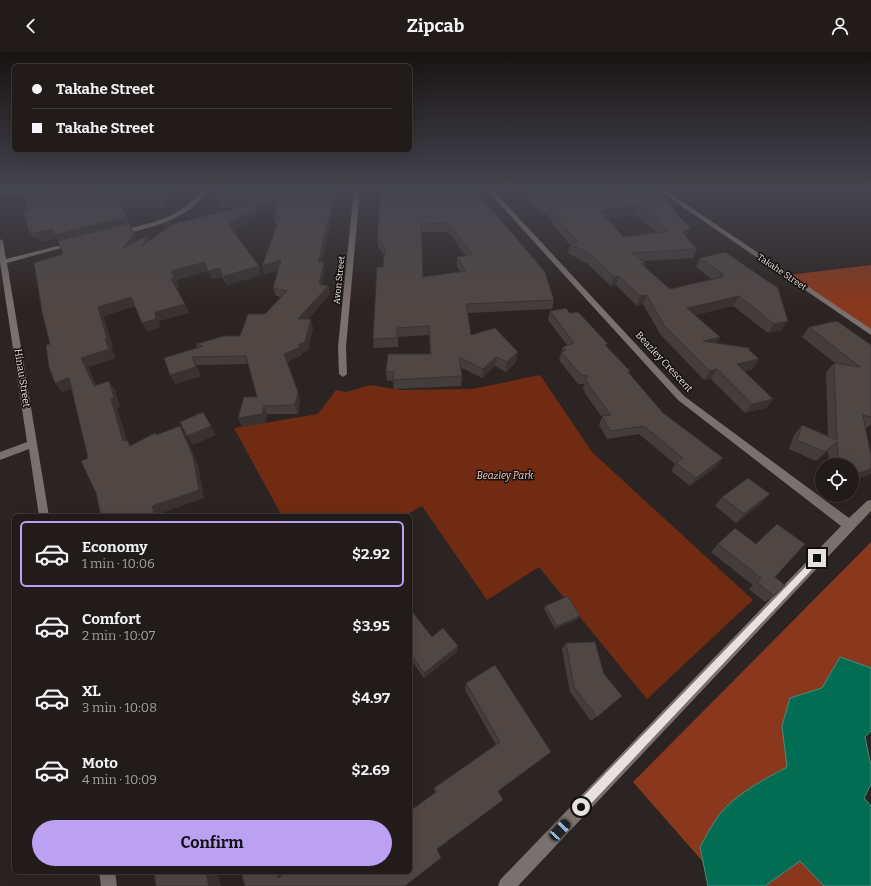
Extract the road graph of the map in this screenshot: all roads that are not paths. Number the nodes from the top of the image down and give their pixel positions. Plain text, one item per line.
1 (144, 227) edge
2 (353, 227) edge
3 (524, 227) edge
4 (715, 227) edge
5 (114, 234) edge
6 (0, 241) edge
7 (77, 243) edge
8 (3, 262) junction
9 (871, 332) edge
10 (343, 374) dead end
11 (33, 444) junction
12 (0, 456) edge
13 (871, 504) edge
14 (44, 514) edge
15 (849, 525) junction
16 (107, 874) edge
17 (109, 886) edge
18 (506, 886) edge

1 - 5 street
2 - 10 street, Avon Street
3 - 15 street, Beazley Crescent
4 - 9 street, Takahe Street
6 - 8 street, Hinau Street
7 - 8 street
8 - 11 street, Hinau Street
11 - 12 street
11 - 14 street, Hinau Street
13 - 15 street
15 - 18 street
16 - 17 street

